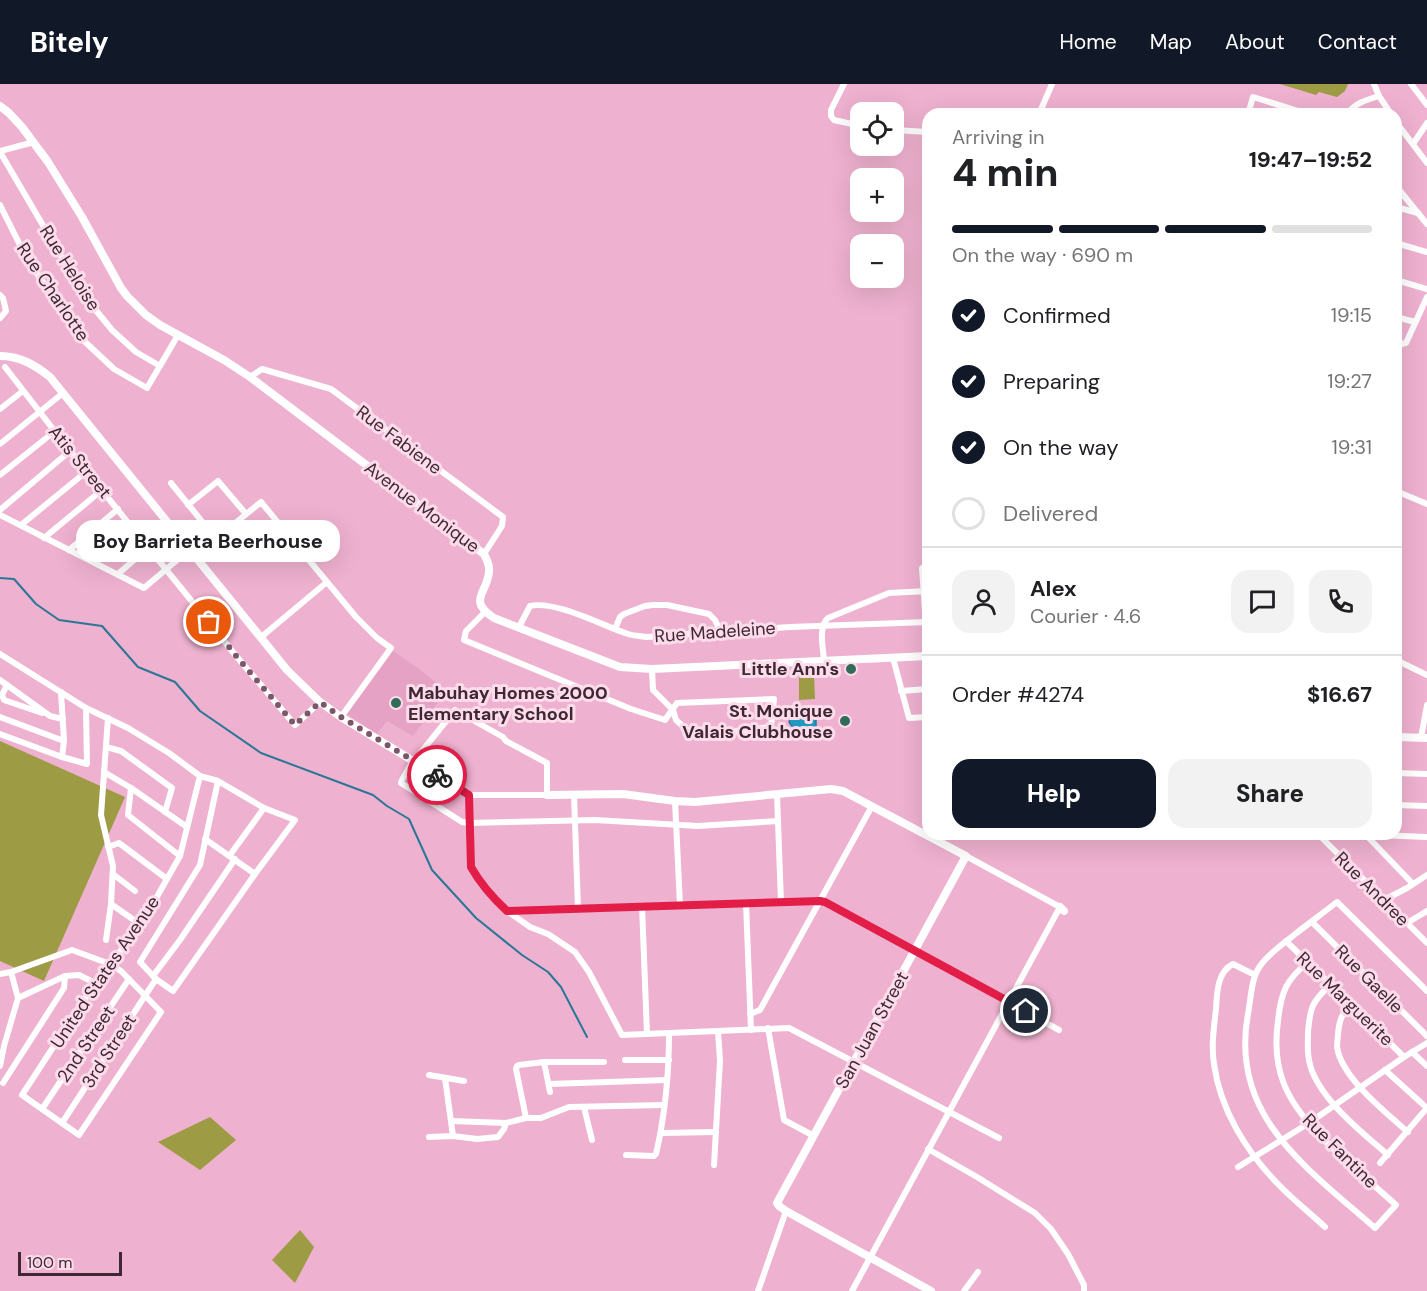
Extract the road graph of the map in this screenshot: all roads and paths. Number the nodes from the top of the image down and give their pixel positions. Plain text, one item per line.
1 (844, 84) edge
2 (1052, 84) edge
3 (1374, 84) edge
4 (1412, 85) edge
5 (1379, 96) junction
6 (1427, 105) edge
7 (0, 106) edge
8 (1042, 108) edge
9 (1250, 108) edge
10 (1279, 108) edge
11 (1351, 108) edge
12 (1387, 108) edge
13 (1427, 123) edge
14 (850, 124) edge
15 (1402, 130) edge
16 (904, 131) edge
17 (922, 132) edge
18 (34, 142) junction
19 (1413, 144) junction
20 (0, 152) edge
21 (1427, 163) edge
22 (1402, 193) edge
23 (0, 206) edge
24 (1402, 209) edge
25 (1419, 214) junction
26 (1427, 224) edge
27 (1402, 245) edge
28 (1427, 252) edge
29 (1402, 282) edge
30 (1427, 289) edge
31 (0, 295) edge
32 (1427, 297) edge
33 (0, 318) edge
34 (1402, 319) edge
35 (1415, 322) junction
36 (178, 335) junction
37 (1402, 344) edge
38 (0, 356) edge
39 (160, 366) junction
40 (5, 367) dead end
41 (250, 377) junction
42 (23, 391) junction
43 (63, 393) junction
44 (1, 405) edge
45 (40, 412) junction
46 (54, 431) junction
47 (0, 444) edge
48 (70, 451) junction
49 (87, 471) junction
50 (0, 475) edge
51 (171, 483) dead end
52 (102, 490) junction
53 (1402, 494) edge
54 (1427, 504) edge
55 (188, 505) junction
56 (118, 509) junction
57 (0, 510) edge
58 (246, 514) junction
59 (0, 515) edge
60 (21, 525) junction
61 (133, 527) junction
62 (44, 538) junction
63 (216, 539) junction
64 (149, 547) junction
65 (69, 550) junction
66 (192, 553) junction
67 (484, 554) junction
68 (93, 561) junction
69 (166, 569) junction
70 (118, 574) junction
71 (327, 582) junction
72 (922, 591) edge
73 (485, 612) junction
74 (922, 623) edge
75 (822, 626) junction
76 (519, 627) junction
77 (615, 629) junction
78 (720, 631) junction
79 (260, 638) junction
80 (0, 654) edge
81 (922, 656) edge
82 (893, 658) junction
83 (824, 660) junction
84 (1402, 663) edge
85 (652, 669) junction
86 (1427, 675) edge
87 (0, 680) edge
88 (7, 685) junction
89 (922, 689) edge
90 (901, 691) junction
91 (61, 692) junction
92 (320, 702) junction
93 (1427, 705) edge
94 (86, 708) junction
95 (673, 710) junction
96 (50, 716) junction
97 (0, 717) edge
98 (341, 717) junction
99 (922, 717) edge
100 (108, 718) junction
101 (63, 719) junction
102 (0, 734) edge
103 (1402, 737) edge
104 (1424, 738) edge
105 (64, 741) junction
106 (106, 747) junction
107 (62, 757) junction
108 (414, 761) junction
109 (104, 772) junction
110 (1402, 773) edge
111 (1427, 774) edge
112 (200, 776) junction
113 (218, 781) junction
114 (131, 788) junction
115 (574, 794) junction
116 (469, 795) junction
117 (547, 795) junction
118 (777, 795) junction
119 (675, 801) junction
120 (1402, 805) edge
121 (872, 806) junction
122 (1427, 806) edge
123 (264, 808) junction
124 (165, 812) junction
125 (574, 820) junction
126 (778, 821) junction
127 (470, 823) junction
128 (676, 825) junction
129 (187, 827) junction
130 (922, 833) edge
131 (1402, 836) edge
132 (1427, 837) edge
133 (205, 839) junction
134 (936, 840) edge
135 (1324, 840) edge
136 (1371, 840) edge
137 (108, 847) junction
138 (180, 856) junction
139 (966, 856) junction
140 (233, 857) junction
141 (113, 874) junction
142 (255, 874) junction
143 (1427, 874) edge
144 (167, 879) junction
145 (1413, 884) junction
146 (135, 891) dead end
147 (1384, 900) junction
148 (820, 901) junction
149 (780, 902) junction
150 (111, 903) junction
151 (746, 903) junction
152 (680, 905) junction
153 (642, 906) junction
154 (578, 909) junction
155 (507, 911) junction
156 (1427, 911) edge
157 (1312, 922) junction
158 (1407, 923) junction
159 (141, 925) junction
160 (106, 940) dead end
161 (1286, 941) junction
162 (1427, 944) edge
163 (915, 951) junction
164 (1308, 962) junction
165 (110, 964) junction
166 (11, 972) junction
167 (0, 975) edge
168 (1255, 975) junction
169 (65, 976) junction
170 (154, 977) junction
171 (129, 979) junction
172 (95, 983) junction
173 (1331, 984) junction
174 (1427, 991) edge
175 (145, 995) junction
176 (18, 998) junction
177 (1009, 1002) junction
178 (1352, 1005) junction
179 (750, 1014) junction
180 (768, 1028) junction
181 (751, 1029) junction
182 (1059, 1030) dead end
183 (718, 1031) junction
184 (669, 1033) junction
185 (647, 1034) junction
186 (1427, 1036) edge
187 (1427, 1043) edge
188 (1412, 1052) junction
189 (1404, 1057) junction
190 (625, 1060) dead end
191 (669, 1060) junction
192 (544, 1062) junction
193 (604, 1062) dead end
194 (854, 1062) junction
195 (1427, 1066) edge
196 (0, 1067) edge
197 (1385, 1070) junction
198 (7, 1074) junction
199 (429, 1075) dead end
200 (445, 1078) junction
201 (667, 1080) junction
202 (464, 1081) dead end
203 (3, 1083) dead end
204 (549, 1084) junction
205 (1360, 1088) junction
206 (550, 1092) dead end
207 (664, 1105) junction
208 (1334, 1106) junction
209 (584, 1107) junction
210 (1427, 1108) edge
211 (42, 1109) junction
212 (949, 1112) junction
213 (526, 1118) junction
214 (451, 1121) junction
215 (62, 1123) junction
216 (506, 1123) junction
217 (1310, 1123) junction
218 (716, 1132) junction
219 (1408, 1132) junction
220 (661, 1133) junction
221 (453, 1136) junction
222 (814, 1136) junction
223 (429, 1137) dead end
224 (999, 1138) dead end
225 (592, 1140) dead end
226 (1281, 1140) junction
227 (928, 1149) junction
228 (626, 1155) dead end
229 (1388, 1155) junction
230 (1255, 1156) junction
231 (1380, 1163) dead end
232 (714, 1165) dead end
233 (1238, 1167) dead end
234 (786, 1211) junction
235 (1325, 1227) dead end
236 (870, 1257) junction
237 (978, 1272) dead end
238 (758, 1291) edge
239 (852, 1291) edge
240 (931, 1291) edge
241 (964, 1291) edge
242 (1084, 1291) edge

1 - 14 street
2 - 8 street
3 - 5 street
4 - 6 street
5 - 11 street
5 - 12 street
7 - 18 street, Avenue Monique
9 - 10 street
13 - 19 street
15 - 19 street
16 - 17 street
18 - 20 street
18 - 36 street, Avenue Monique
19 - 21 street
20 - 39 street, Rue Heloise
22 - 25 street
23 - 39 street, Rue Charlotte
24 - 25 street
25 - 26 street
27 - 28 street
29 - 30 street
31 - 33 street
32 - 35 street
34 - 35 street
35 - 37 street
36 - 39 street
36 - 41 street, Avenue Monique
38 - 43 street
40 - 42 street, Atis Street
41 - 67 street, Avenue Monique
41 - 67 street, Rue Fabiene
42 - 44 street
42 - 45 street, Atis Street
43 - 45 street
43 - 66 street
45 - 46 street, Atis Street
45 - 47 street
46 - 48 street, Atis Street
46 - 50 street
48 - 49 street, Atis Street
48 - 57 street
49 - 52 street, Atis Street
49 - 60 street
51 - 55 street
52 - 56 street, Atis Street
52 - 62 street
53 - 54 street
55 - 58 street
55 - 63 street
56 - 61 street, Atis Street
56 - 65 street
58 - 63 street
58 - 71 street
59 - 60 street
60 - 62 street
61 - 64 street, Atis Street
61 - 68 street
62 - 65 street
63 - 66 street
64 - 69 street, Atis Street
64 - 70 street
65 - 68 street
66 - 69 street
66 - 79 street
67 - 73 street, Avenue Monique
68 - 70 street
69 - 70 street
69 - 92 street, Atis Street
71 - 79 street
71 - 98 street
72 - 75 street
73 - 76 street
73 - 95 street
74 - 75 street, Rue Madeleine
75 - 78 street, Rue Madeleine
75 - 83 street
76 - 77 street, Rue Madeleine
76 - 85 street
77 - 78 street, Rue Madeleine
77 - 78 street
79 - 92 street
80 - 91 street
81 - 82 street
82 - 83 street
82 - 90 street
83 - 85 street
84 - 86 street
85 - 95 street
87 - 88 street
88 - 96 street
88 - 96 street
89 - 90 street
90 - 99 street
91 - 94 street
91 - 101 street
92 - 98 street
93 - 104 street
94 - 100 street
94 - 107 street
95 - 95 street
96 - 101 street
97 - 105 street
98 - 108 street
100 - 106 street
100 - 112 street
101 - 105 street
102 - 107 street
103 - 104 street
105 - 107 street
106 - 109 street
106 - 124 street
108 - 116 street
108 - 117 street
108 - 127 street
109 - 114 street
109 - 137 street
110 - 111 street
112 - 113 street
112 - 129 street, United States Avenue
113 - 123 street
113 - 133 street
114 - 124 street
114 - 138 street
115 - 117 street
115 - 119 street
115 - 125 street
116 - 117 street
116 - 127 street
118 - 119 street
118 - 121 street
118 - 126 street
119 - 128 street
120 - 122 street
121 - 130 street
121 - 148 street
123 - 140 street
123 - 142 street
124 - 129 street
125 - 127 street
125 - 128 street
125 - 154 street
126 - 128 street
126 - 149 street
127 - 155 street
128 - 152 street
129 - 138 street, United States Avenue
131 - 132 street
133 - 140 street
133 - 170 street
134 - 139 street
135 - 147 street, Rue Andree
136 - 145 street
137 - 141 street
137 - 144 street
138 - 144 street, United States Avenue
139 - 163 street, San Juan Street
139 - 177 street
140 - 142 street
140 - 170 street
141 - 146 street
141 - 150 street
142 - 170 street
143 - 145 street
144 - 159 street, United States Avenue
145 - 147 street
147 - 158 street, Rue Andree
148 - 149 street
148 - 163 street
148 - 179 street
149 - 151 street
150 - 159 street
150 - 160 street
151 - 152 street
151 - 179 street
152 - 153 street
153 - 154 street
153 - 185 street
154 - 155 street
155 - 185 street
156 - 158 street
157 - 161 street
157 - 174 street
157 - 186 street, Rue Gaelle
158 - 162 street, Rue Andree
159 - 165 street, United States Avenue
161 - 164 street, Rue Marguerite
161 - 168 street
163 - 177 street
163 - 194 street, San Juan Street
164 - 173 street, Rue Marguerite
164 - 217 street, Rue Fantine
165 - 166 street
165 - 171 street
165 - 172 street, United States Avenue
166 - 167 street
166 - 176 street
168 - 226 street
168 - 230 street
169 - 172 street
169 - 176 street
169 - 198 street
170 - 175 street, 3rd Street
171 - 175 street
171 - 211 street, 2nd Street
172 - 211 street, United States Avenue
173 - 178 street, Rue Marguerite
173 - 208 street
175 - 215 street, 3rd Street
175 - 215 street
176 - 196 street
177 - 182 street
177 - 212 street
178 - 189 street, Rue Marguerite
178 - 205 street
179 - 181 street
180 - 181 street
180 - 194 street
180 - 222 street
181 - 183 street
183 - 184 street
183 - 218 street
184 - 185 street
184 - 191 street
187 - 188 street
188 - 189 street
188 - 195 street
189 - 197 street
190 - 191 street
191 - 201 street
192 - 193 street
192 - 204 street
192 - 213 street
194 - 212 street
194 - 222 street, San Juan Street
196 - 198 street
197 - 205 street
197 - 210 street
198 - 203 street
199 - 200 street
200 - 202 street
200 - 214 street
201 - 204 street
201 - 207 street
204 - 206 street
205 - 208 street
205 - 219 street
207 - 209 street
207 - 220 street
208 - 217 street
208 - 229 street
209 - 213 street
209 - 225 street
210 - 219 street
211 - 215 street
212 - 224 street
212 - 227 street
213 - 216 street
214 - 216 street
214 - 221 street
216 - 221 street
217 - 226 street
217 - 226 street, Rue Fantine
218 - 220 street
218 - 232 street
219 - 229 street
220 - 228 street
221 - 223 street
222 - 234 street, San Juan Street
226 - 230 street
227 - 236 street
227 - 242 street
229 - 231 street
230 - 233 street
230 - 235 street
234 - 236 street
234 - 238 street
236 - 239 street
236 - 240 street
237 - 241 street

